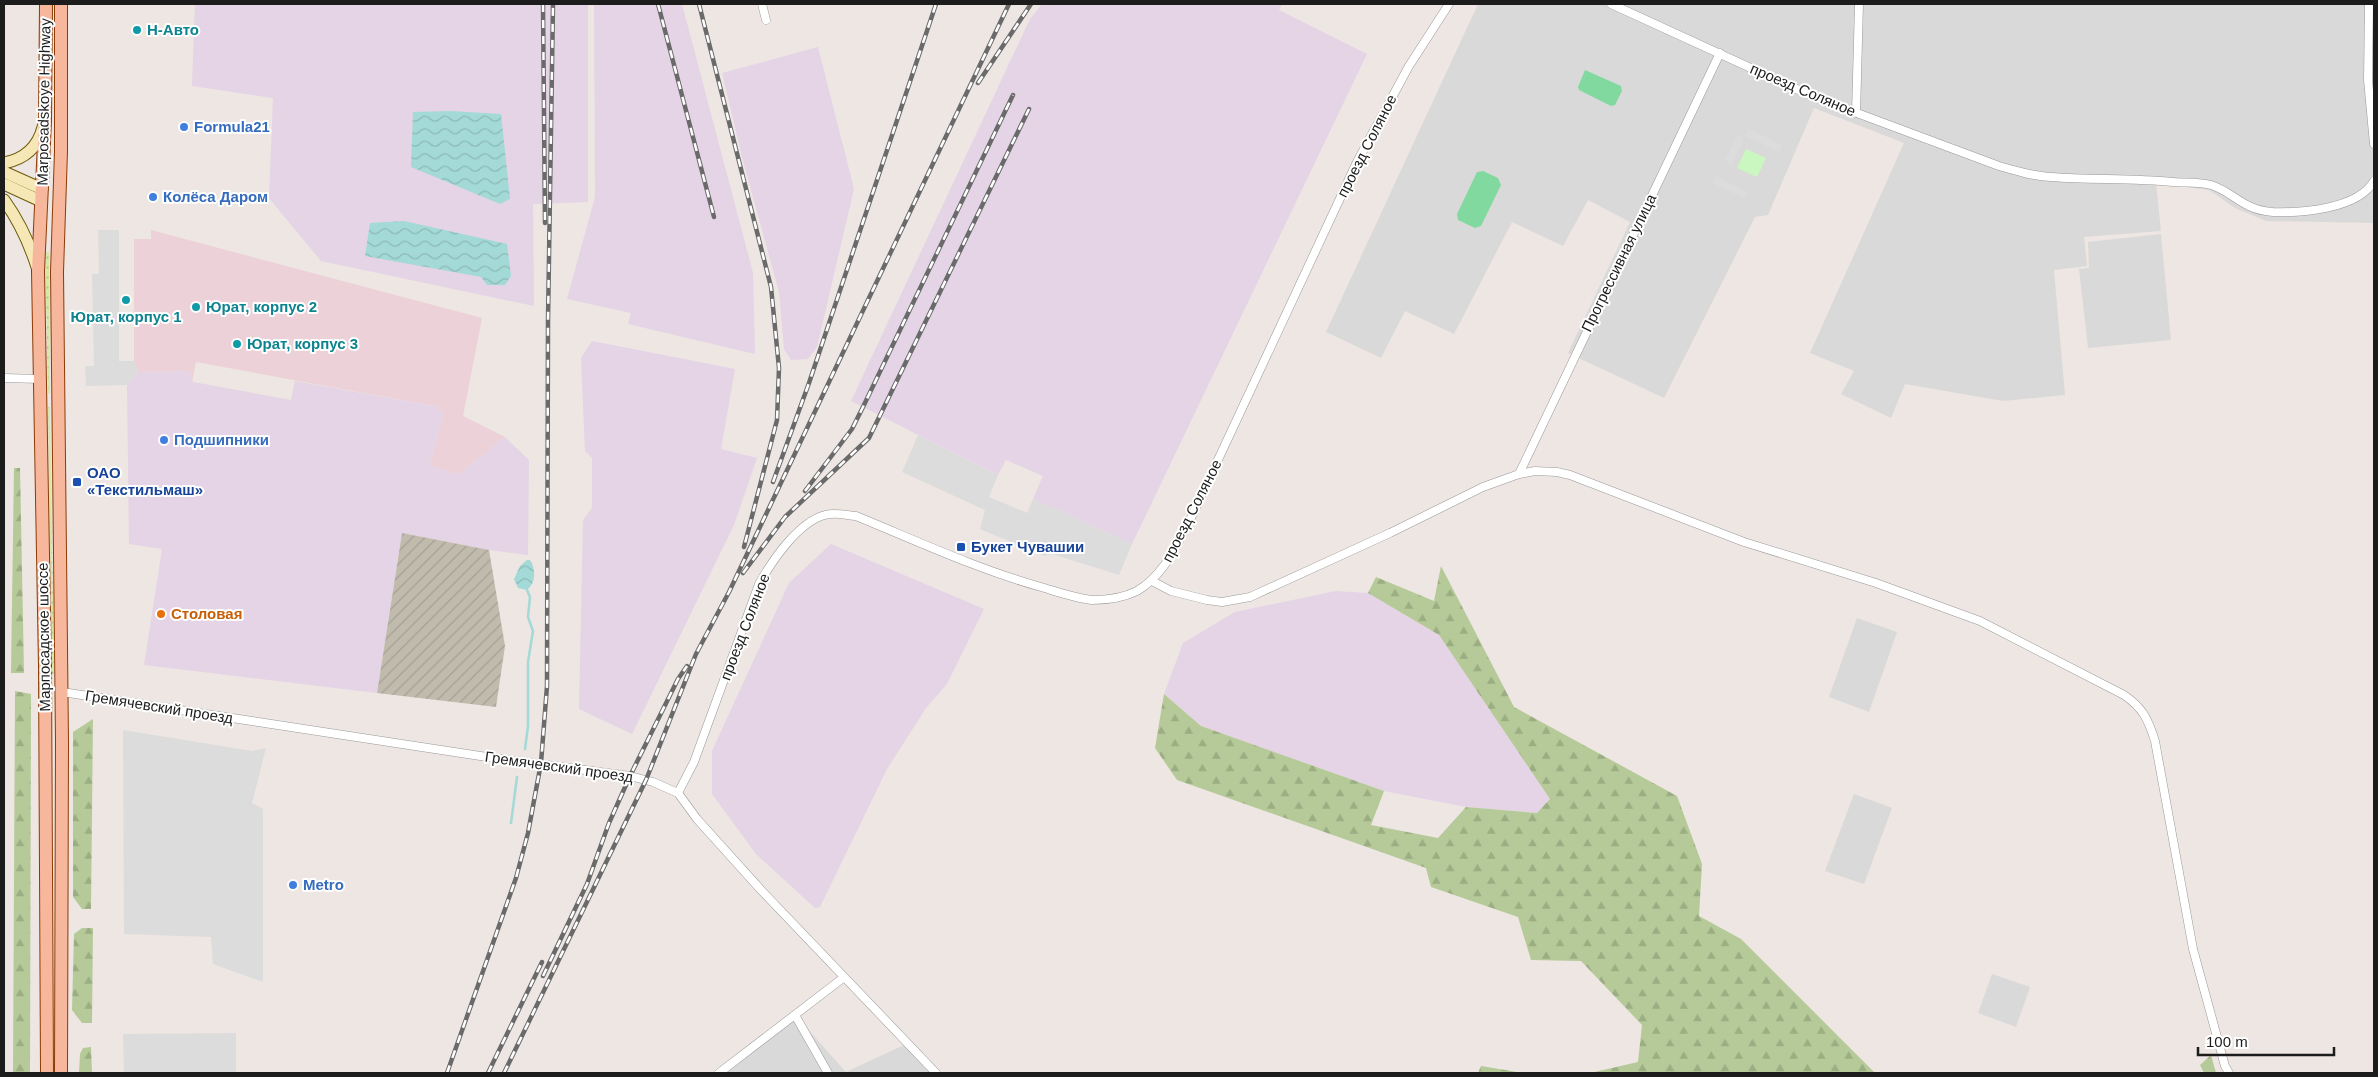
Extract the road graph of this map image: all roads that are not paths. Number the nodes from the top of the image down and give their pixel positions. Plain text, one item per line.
1 (46, 4) edge
2 (61, 4) edge
3 (762, 4) edge
4 (1449, 4) edge
5 (1611, 4) edge
6 (1859, 4) edge
7 (2369, 4) edge
8 (766, 20) dead end
9 (1720, 53) junction
10 (1856, 113) junction
11 (45, 121) junction
12 (2374, 144) edge
13 (4, 163) edge
14 (4, 172) edge
15 (4, 184) edge
16 (2372, 184) edge
17 (42, 195) junction
18 (4, 200) edge
19 (59, 201) junction
20 (38, 271) junction
21 (4, 378) edge
22 (40, 379) junction
23 (1519, 474) junction
24 (1152, 580) junction
25 (46, 688) junction
26 (62, 692) junction
27 (678, 793) junction
28 (842, 978) junction
29 (795, 1015) junction
30 (47, 1041) junction
31 (62, 1041) junction
32 (47, 1073) edge
33 (61, 1073) edge
34 (719, 1073) edge
35 (828, 1073) edge
36 (936, 1073) edge
37 (2229, 1073) edge

1 - 11 main road, Marposadskoye Highway
2 - 19 main road, Marposadskoye Highway
3 - 8 street
4 - 24 street, проезд Соляное
5 - 9 street, проезд Соляное
6 - 10 street
7 - 12 street
9 - 10 street, проезд Соляное
9 - 23 street, Прогрессивная улица
10 - 16 street, проезд Соляное
11 - 13 main road
11 - 17 main road, Marposadskoye Highway
14 - 17 main road
15 - 17 main road
17 - 19 main road
17 - 20 main road, Марпосадское шоссе
18 - 20 main road
19 - 26 main road, Марпосадское шоссе
20 - 22 main road, Марпосадское шоссе
21 - 22 street
22 - 25 main road, Марпосадское шоссе
23 - 24 street
23 - 37 street
24 - 27 street, проезд Соляное
25 - 26 main road
25 - 30 main road, Марпосадское шоссе
26 - 27 street, Гремячевский проезд
26 - 31 main road, Марпосадское шоссе
27 - 28 street
28 - 29 street
28 - 36 street
29 - 34 street
29 - 35 street
30 - 31 main road
30 - 32 main road, Марпосадское шоссе
31 - 33 main road, Марпосадское шоссе

